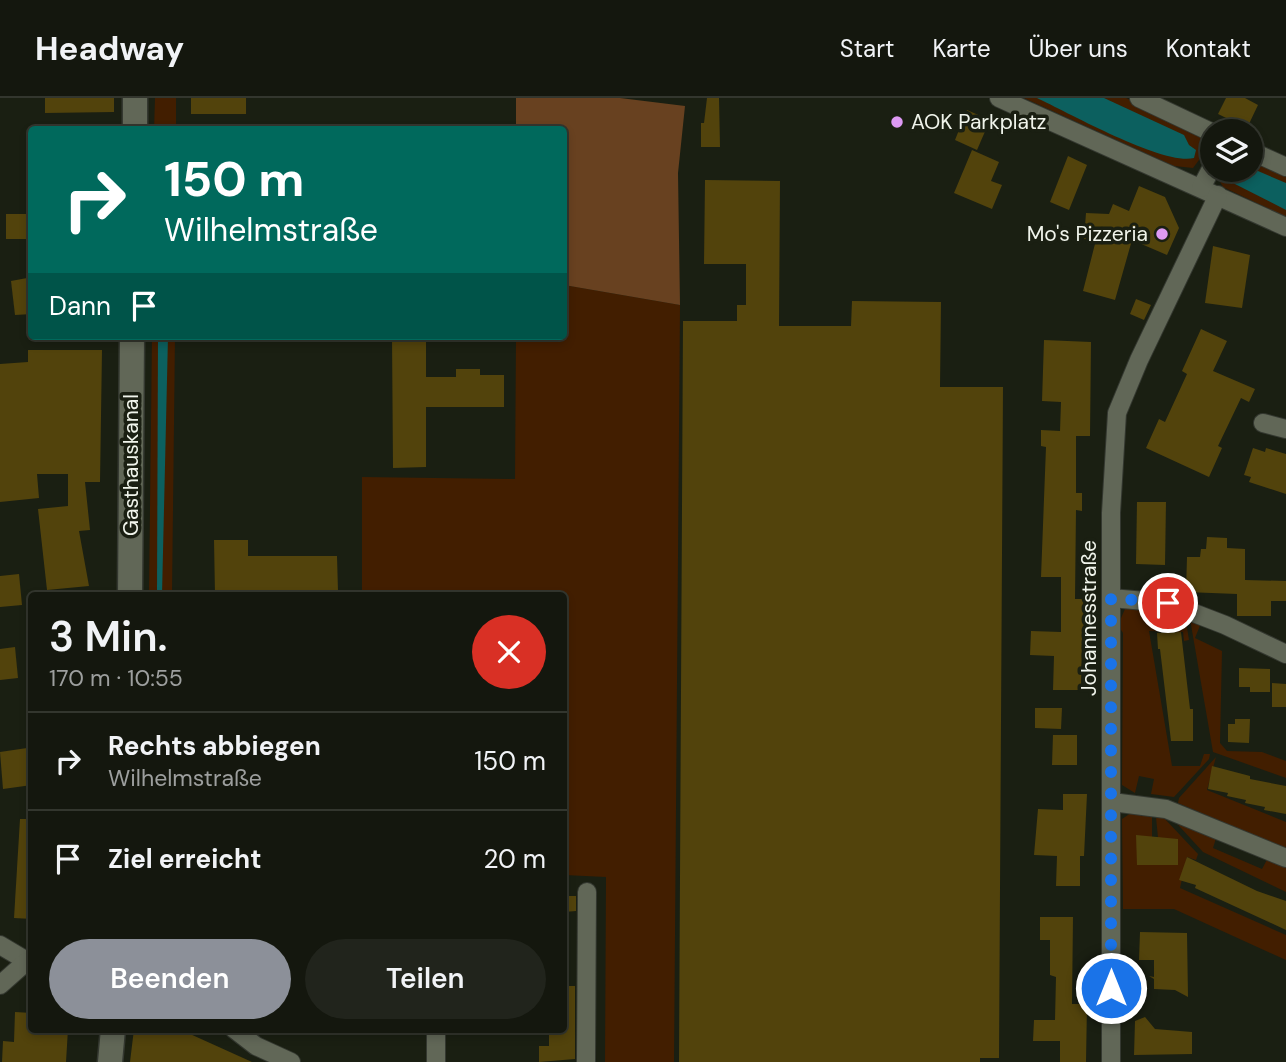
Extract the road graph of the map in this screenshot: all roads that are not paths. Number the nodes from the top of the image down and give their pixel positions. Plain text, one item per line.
1 (135, 98) edge
2 (999, 98) edge
3 (1139, 98) edge
4 (135, 126) edge
5 (1200, 127) edge
6 (1263, 156) edge
7 (1286, 167) edge
8 (1204, 182) edge
9 (1201, 188) junction
10 (1218, 195) junction
11 (1286, 228) edge
12 (132, 340) edge
13 (1263, 423) dead end
14 (1286, 429) edge
15 (130, 592) edge
16 (1111, 598) junction
17 (1286, 654) edge
18 (1112, 802) junction
19 (1286, 858) edge
20 (587, 892) dead end
21 (0, 945) edge
22 (28, 962) edge
23 (28, 964) edge
24 (0, 985) edge
25 (113, 1033) edge
26 (239, 1033) edge
27 (436, 1033) edge
28 (110, 1062) edge
29 (291, 1062) edge
30 (436, 1062) edge
31 (586, 1062) edge
32 (1111, 1062) edge

1 - 4 street
2 - 9 street
3 - 5 street
6 - 7 street
8 - 9 street
9 - 10 street
10 - 11 street
10 - 16 street, Johannesstraße
12 - 15 street, Gasthauskanal
13 - 14 street
16 - 17 street
16 - 18 street, Johannesstraße
18 - 19 street
18 - 32 street, Johannesstraße
20 - 31 street
21 - 22 street
23 - 24 street
25 - 28 street
26 - 29 street
27 - 30 street

